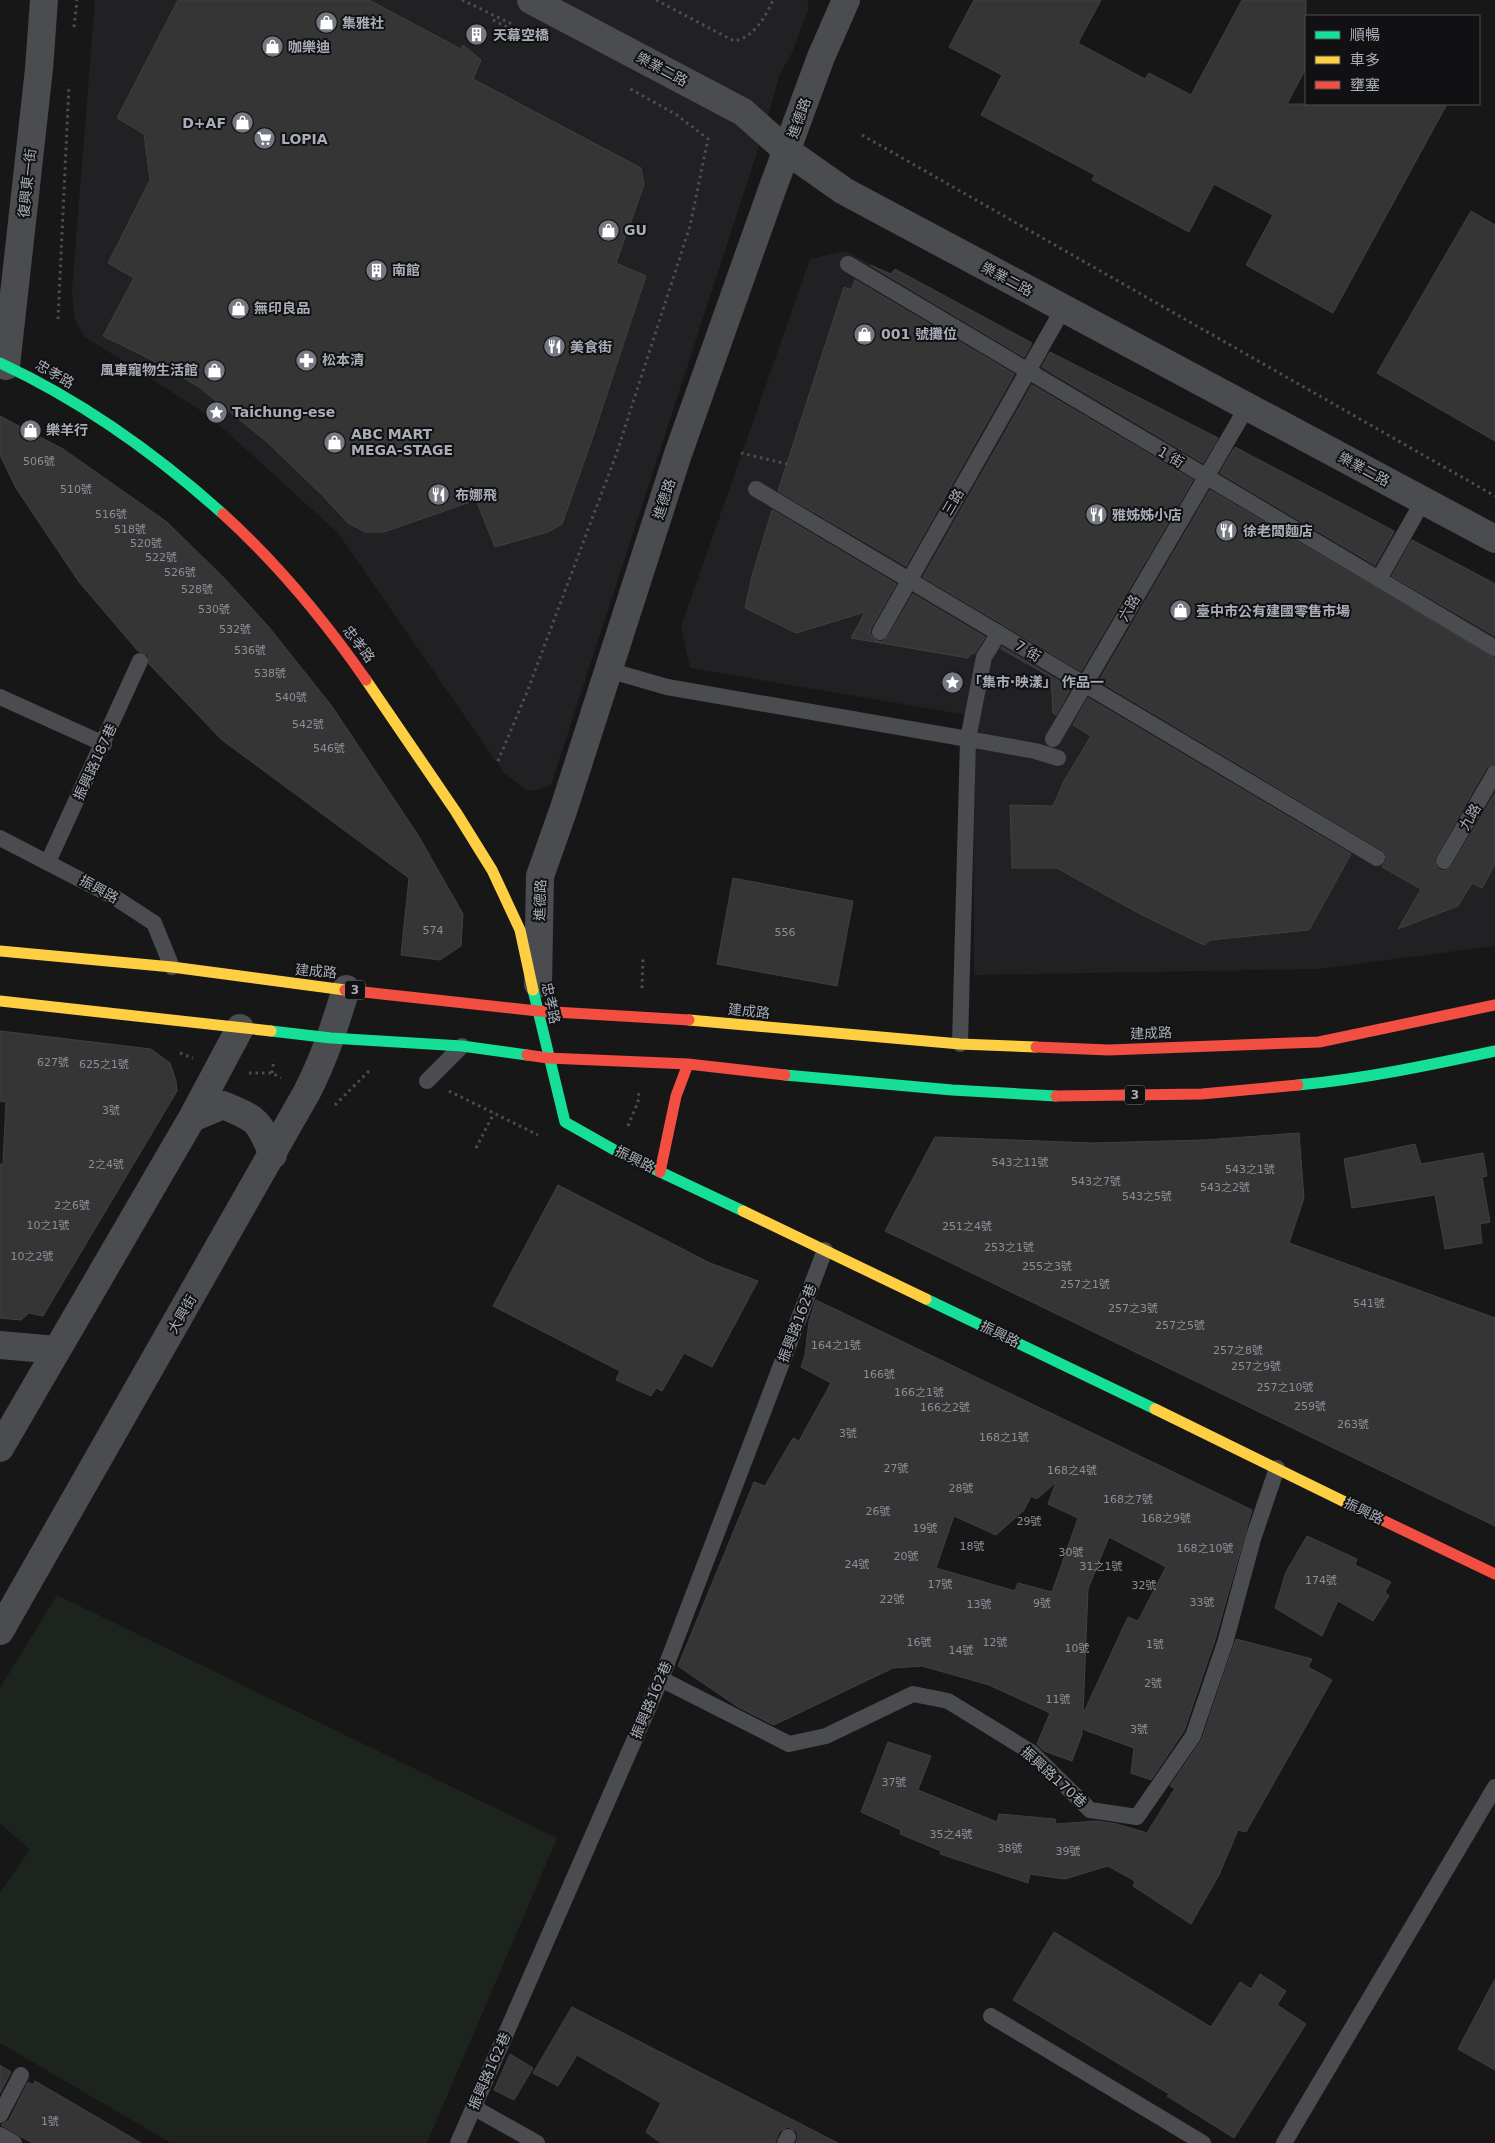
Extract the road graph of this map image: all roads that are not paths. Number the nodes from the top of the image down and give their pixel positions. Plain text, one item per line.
1 (44, 0) edge
2 (531, 0) edge
3 (846, 0) edge
4 (787, 151) junction
5 (848, 264) dead end
6 (1063, 309) junction
7 (3, 364) edge
8 (1028, 372) junction
9 (1247, 407) junction
10 (1205, 477) junction
11 (756, 489) dead end
12 (1423, 500) junction
13 (1495, 539) edge
14 (1378, 579) junction
15 (908, 580) junction
16 (880, 632) dead end
17 (999, 634) junction
18 (1495, 648) edge
19 (140, 661) dead end
20 (608, 670) junction
21 (1085, 685) junction
22 (0, 697) edge
23 (968, 739) junction
24 (1053, 739) dead end
25 (104, 744) junction
26 (1058, 758) dead end
27 (1495, 773) edge
28 (0, 838) edge
29 (1377, 858) dead end
30 (1444, 861) dead end
31 (48, 862) junction
32 (0, 951) edge
33 (172, 967) junction
34 (346, 989) junction
35 (0, 1001) edge
36 (1495, 1005) edge
37 (538, 1011) junction
38 (240, 1028) junction
39 (331, 1038) junction
40 (960, 1044) junction
41 (462, 1046) junction
42 (1495, 1051) edge
43 (548, 1058) junction
44 (688, 1064) junction
45 (428, 1081) dead end
46 (192, 1118) junction
47 (273, 1155) junction
48 (660, 1172) junction
49 (825, 1250) junction
50 (0, 1345) edge
51 (56, 1350) junction
52 (0, 1448) edge
53 (1276, 1468) junction
54 (1495, 1574) edge
55 (0, 1631) edge
56 (661, 1679) junction
57 (1495, 1787) edge
58 (990, 2016) dead end
59 (21, 2075) dead end
60 (473, 2107) junction
61 (0, 2115) edge
62 (0, 2135) edge
63 (14, 2143) edge
64 (458, 2143) edge
65 (537, 2143) edge
66 (1203, 2143) edge
67 (1284, 2143) edge

1 - 7 street, 復興東一街
2 - 4 street, 樂業二路
3 - 4 street, 進德路
4 - 6 street, 樂業二路
4 - 20 street, 進德路
5 - 8 lane, 1 街
6 - 8 lane, 三路
6 - 9 street, 樂業二路
7 - 37 main road, 忠孝路
8 - 10 lane, 1 街
8 - 15 lane, 三路
9 - 10 lane, 六路
9 - 12 street, 樂業二路
10 - 14 lane, 1 街
10 - 21 lane, 六路
11 - 15 lane, 7 街
12 - 13 street, 樂業二路
12 - 14 lane
14 - 18 lane, 1 街
15 - 16 lane, 三路
15 - 17 lane, 7 街
17 - 21 lane, 7 街
17 - 23 lane
19 - 25 lane, 振興路187巷
20 - 23 lane
20 - 37 street, 進德路
21 - 24 lane, 六路
21 - 29 lane, 7 街
22 - 25 lane
23 - 26 lane
23 - 40 lane
25 - 31 lane, 振興路187巷
27 - 30 lane, 九路
28 - 31 lane, 振興路
31 - 33 lane, 振興路
32 - 33 main road, 建成路 / 3
33 - 34 main road, 建成路 / 3
34 - 37 main road, 建成路 / 3
34 - 39 street, 大興街
35 - 38 main road, 3
36 - 40 main road, 建成路 / 3
37 - 40 main road, 建成路 / 3
37 - 43 main road, 忠孝路
38 - 39 main road, 3
38 - 46 street
39 - 41 main road, 3
39 - 47 street, 大興街
41 - 43 main road, 3
41 - 45 lane
42 - 44 main road, 3
43 - 44 main road, 3
43 - 48 main road, 振興路
44 - 48 main road
46 - 47 street
46 - 51 street
47 - 55 street, 大興街
48 - 49 main road, 振興路
49 - 53 main road, 振興路
49 - 56 lane, 振興路162巷
50 - 51 street
51 - 52 street
53 - 54 main road, 振興路
53 - 56 lane, 振興路170巷
56 - 60 lane, 振興路162巷
57 - 67 lane
58 - 66 lane
59 - 61 lane
60 - 64 lane, 振興路162巷
60 - 65 lane
62 - 63 lane

